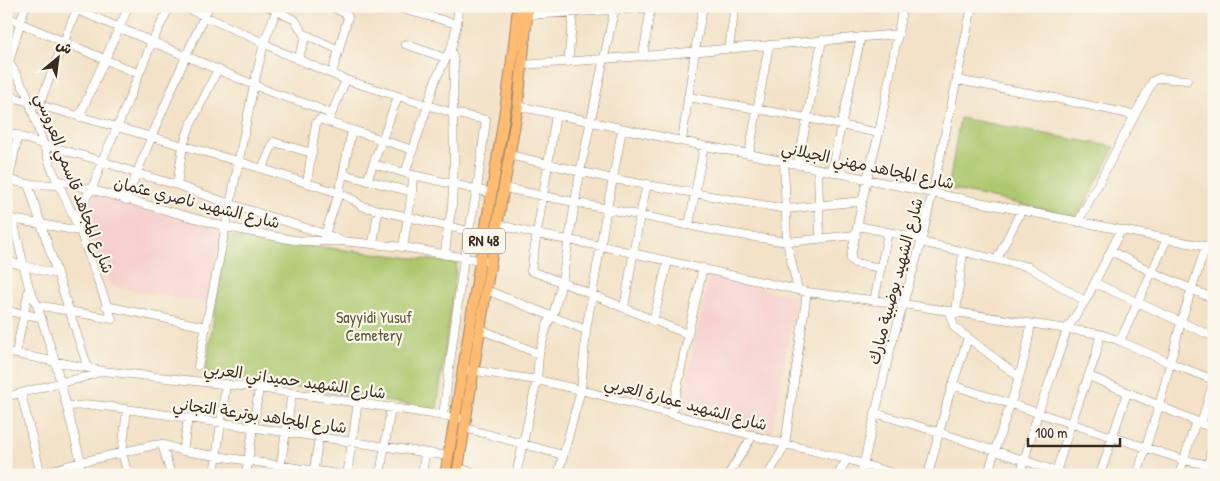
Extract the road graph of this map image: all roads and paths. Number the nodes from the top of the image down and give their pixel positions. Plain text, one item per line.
1 (25, 6) edge
2 (68, 6) edge
3 (129, 6) edge
4 (170, 6) edge
5 (182, 6) edge
6 (209, 6) edge
7 (267, 6) edge
8 (330, 6) edge
9 (391, 6) edge
10 (458, 6) edge
11 (518, 6) edge
12 (678, 6) edge
13 (703, 6) edge
14 (735, 6) edge
15 (903, 6) edge
16 (972, 6) edge
17 (651, 7) edge
18 (78, 8) edge
19 (277, 8) edge
20 (614, 8) edge
21 (340, 9) edge
22 (574, 9) edge
23 (527, 11) edge
24 (204, 16) junction
25 (6, 17) edge
26 (19, 22) junction
27 (457, 24) junction
28 (118, 28) junction
29 (899, 34) junction
30 (306, 35) junction
31 (861, 37) junction
32 (822, 40) junction
33 (65, 41) junction
34 (152, 42) junction
35 (264, 43) junction
36 (405, 44) dead end
37 (769, 45) junction
38 (452, 46) junction
39 (729, 48) junction
40 (339, 50) junction
41 (695, 51) junction
42 (186, 56) junction
43 (642, 56) junction
44 (298, 58) junction
45 (445, 58) junction
46 (603, 59) junction
47 (105, 60) junction
48 (7, 61) edge
49 (568, 62) junction
50 (522, 65) junction
51 (218, 69) junction
52 (139, 74) junction
53 (332, 74) junction
54 (346, 80) junction
55 (957, 80) junction
56 (1187, 80) dead end
57 (254, 84) junction
58 (6, 95) edge
59 (398, 96) junction
60 (688, 97) junction
61 (29, 102) junction
62 (39, 105) junction
63 (428, 105) junction
64 (518, 106) junction
65 (757, 109) junction
66 (453, 113) junction
67 (331, 114) junction
68 (556, 114) junction
69 (1134, 115) junction
70 (79, 117) junction
71 (807, 118) junction
72 (590, 121) junction
73 (328, 122) junction
74 (841, 126) junction
75 (118, 128) junction
76 (622, 129) junction
77 (352, 130) junction
78 (6, 132) edge
79 (879, 133) junction
80 (18, 136) junction
81 (151, 138) junction
82 (382, 139) junction
83 (682, 141) junction
84 (44, 145) junction
85 (183, 146) junction
86 (704, 146) junction
87 (413, 150) junction
88 (312, 152) junction
89 (749, 154) junction
90 (509, 155) junction
91 (10, 158) edge
92 (102, 162) junction
93 (238, 162) junction
94 (784, 162) junction
95 (373, 164) junction
96 (547, 164) junction
97 (798, 165) junction
98 (818, 168) junction
99 (262, 169) junction
100 (831, 171) junction
101 (580, 172) junction
102 (136, 173) junction
103 (405, 173) junction
104 (343, 174) junction
105 (413, 175) junction
106 (613, 179) junction
107 (867, 179) junction
108 (9, 180) junction
109 (367, 180) junction
110 (58, 183) junction
111 (307, 183) junction
112 (28, 184) junction
113 (453, 184) junction
114 (646, 184) junction
115 (177, 185) junction
116 (504, 188) junction
117 (92, 189) junction
118 (477, 189) junction
119 (412, 192) junction
120 (695, 192) junction
121 (6, 193) edge
122 (492, 193) junction
123 (932, 193) junction
124 (340, 194) junction
125 (542, 196) junction
126 (126, 200) junction
127 (575, 201) junction
128 (862, 201) junction
129 (230, 204) junction
130 (820, 206) junction
131 (607, 208) junction
132 (786, 209) junction
133 (378, 211) junction
134 (1021, 211) junction
135 (640, 215) junction
136 (407, 217) junction
137 (10, 219) edge
138 (75, 220) junction
139 (1078, 222) junction
140 (41, 224) junction
141 (497, 224) junction
142 (689, 225) junction
143 (448, 226) junction
144 (858, 226) junction
145 (226, 227) junction
146 (1121, 230) junction
147 (80, 231) junction
148 (468, 231) junction
149 (888, 232) junction
150 (325, 234) junction
151 (536, 234) junction
152 (856, 235) junction
153 (820, 239) junction
154 (1167, 239) junction
155 (568, 240) junction
156 (341, 241) junction
157 (922, 241) junction
158 (787, 242) junction
159 (373, 244) junction
160 (600, 246) junction
161 (403, 247) junction
162 (1210, 247) edge
163 (1110, 251) junction
164 (963, 252) junction
165 (634, 253) junction
166 (445, 255) junction
167 (464, 258) junction
168 (997, 259) junction
169 (6, 261) edge
170 (486, 261) junction
171 (668, 261) junction
172 (24, 266) junction
173 (703, 268) junction
174 (881, 268) junction
175 (1152, 272) junction
176 (56, 274) junction
177 (562, 282) junction
178 (1095, 283) junction
179 (29, 288) junction
180 (486, 290) junction
181 (798, 290) junction
182 (1192, 290) junction
183 (807, 292) junction
184 (592, 294) junction
185 (1214, 299) edge
186 (874, 300) junction
187 (1085, 301) junction
188 (1138, 302) junction
189 (903, 304) junction
190 (37, 305) junction
191 (106, 306) junction
192 (624, 308) junction
193 (69, 311) junction
194 (6, 312) edge
195 (953, 312) junction
196 (24, 314) junction
197 (553, 316) junction
198 (40, 317) junction
199 (653, 320) junction
200 (1181, 322) junction
201 (1031, 324) junction
202 (206, 327) junction
203 (480, 329) junction
204 (1067, 329) junction
205 (586, 330) junction
206 (688, 334) junction
207 (1100, 334) junction
208 (1214, 337) edge
209 (968, 338) junction
210 (1120, 341) junction
211 (6, 352) edge
212 (16, 353) junction
213 (539, 354) junction
214 (55, 361) junction
215 (1170, 363) junction
216 (198, 366) dead end
217 (88, 368) junction
218 (468, 370) junction
219 (103, 371) junction
220 (1089, 376) junction
221 (1019, 377) junction
222 (537, 380) junction
223 (1214, 380) edge
224 (62, 382) junction
225 (226, 384) junction
226 (952, 385) junction
227 (259, 388) junction
228 (582, 390) junction
229 (21, 393) junction
230 (292, 393) junction
231 (1127, 393) junction
232 (6, 396) edge
233 (358, 402) junction
234 (1010, 403) junction
235 (68, 406) junction
236 (1159, 406) junction
237 (391, 407) junction
238 (127, 409) junction
239 (875, 413) junction
240 (1038, 413) junction
241 (672, 414) junction
242 (443, 416) junction
243 (188, 418) junction
244 (462, 422) junction
245 (221, 423) junction
246 (1199, 423) junction
247 (1071, 424) junction
248 (253, 428) junction
249 (1214, 429) edge
250 (286, 432) junction
251 (938, 432) junction
252 (753, 435) junction
253 (1112, 436) junction
254 (319, 437) junction
255 (1214, 438) edge
256 (352, 442) junction
257 (162, 444) junction
258 (523, 444) junction
259 (785, 444) junction
260 (385, 447) junction
261 (1146, 447) junction
262 (183, 451) junction
263 (994, 451) junction
264 (122, 453) junction
265 (426, 453) junction
266 (563, 455) junction
267 (217, 456) junction
268 (448, 456) junction
269 (847, 459) junction
270 (248, 460) junction
271 (1024, 460) junction
272 (1184, 460) junction
273 (81, 462) junction
274 (863, 464) junction
275 (281, 465) junction
276 (1212, 467) edge
277 (458, 471) edge
278 (314, 472) edge
279 (1056, 473) edge
280 (39, 474) edge
281 (128, 475) edge
282 (171, 475) edge
283 (214, 475) edge
284 (246, 475) edge
285 (280, 475) edge
286 (346, 475) edge
287 (380, 475) edge
288 (422, 475) edge
289 (445, 475) edge
290 (482, 475) edge
291 (516, 475) edge
292 (558, 475) edge
293 (728, 475) edge
294 (768, 475) edge
295 (838, 475) edge
296 (861, 475) edge
297 (898, 475) edge
298 (928, 475) edge
299 (988, 475) edge
300 (1020, 475) edge
301 (1068, 475) edge
302 (1100, 475) edge
303 (1137, 475) edge
304 (1179, 475) edge
305 (1213, 475) edge

1 - 26 street
2 - 18 street
3 - 28 street
4 - 34 street
5 - 24 street
6 - 24 street
7 - 19 street
8 - 21 street
9 - 27 street
10 - 27 street
11 - 122 main road, RN 48
12 - 17 street
13 - 41 street
14 - 39 street
15 - 29 street
16 - 55 street, شارع الشهيد بوضبية مبارك
17 - 20 street
17 - 43 street
18 - 28 street
18 - 33 street
19 - 30 street
19 - 35 street
20 - 22 street
20 - 46 street
21 - 40 street
22 - 23 street
22 - 49 street
23 - 50 main road, RN 48
24 - 35 street
24 - 42 street
25 - 26 street
26 - 33 street
26 - 48 street
27 - 38 street
28 - 34 street
28 - 47 street
29 - 31 street
29 - 79 street
30 - 40 street
30 - 44 street
31 - 32 street
31 - 74 street
32 - 37 street
32 - 71 street
33 - 47 street
33 - 62 street
34 - 42 street
34 - 52 street
35 - 44 street
35 - 57 street
36 - 45 street
37 - 39 street
37 - 65 street
38 - 45 street
38 - 66 street
39 - 41 street
40 - 53 street
41 - 43 street
41 - 60 street
42 - 51 street
42 - 81 street
43 - 46 street
44 - 53 street
45 - 63 street
46 - 49 street
46 - 72 street
47 - 52 street
47 - 70 street
48 - 61 street, شارع المجاهد قاسمي العروسي
49 - 50 street
50 - 64 main road, RN 48
51 - 57 street
51 - 85 street
52 - 75 street
53 - 54 street
54 - 59 street
54 - 67 street
55 - 69 street
55 - 123 street, شارع الشهيد بوضبية مبارك
56 - 69 street
57 - 67 street
57 - 93 street
58 - 61 street
59 - 63 street
59 - 82 street
60 - 65 street
60 - 83 street
61 - 62 street
61 - 84 street, شارع المجاهد قاسمي العروسي
62 - 70 street
63 - 66 street
63 - 87 street
64 - 68 street, شارع المجاهد مهني الجيلاني
64 - 90 main road, RN 48
65 - 71 street
65 - 89 street
66 - 113 street
66 - 118 street
67 - 73 street
68 - 72 street, شارع المجاهد مهني الجيلاني
68 - 96 street
69 - 139 street
70 - 75 street
71 - 74 street
71 - 97 street
72 - 76 street, شارع المجاهد مهني الجيلاني
72 - 101 street
73 - 77 street
73 - 88 street
74 - 79 street
74 - 100 street
75 - 81 street
75 - 92 street
76 - 83 street, شارع المجاهد مهني الجيلاني
76 - 106 street
77 - 82 street
77 - 104 street
78 - 80 street
79 - 107 street
80 - 84 street
80 - 91 street
81 - 85 street
81 - 102 street
82 - 87 street
82 - 95 street
83 - 86 street, شارع المجاهد مهني الجيلاني
84 - 92 street
84 - 110 street, شارع المجاهد قاسمي العروسي
85 - 93 street
85 - 115 street
86 - 89 street, شارع المجاهد مهني الجيلاني
86 - 120 street
87 - 103 street
88 - 99 street
88 - 111 street
89 - 94 street, شارع المجاهد مهني الجيلاني
90 - 96 street
90 - 116 main road, RN 48
91 - 108 street
92 - 102 street
92 - 117 street
93 - 99 street
93 - 129 street
94 - 97 street, شارع المجاهد مهني الجيلاني
94 - 132 street
95 - 103 street
95 - 109 street
96 - 101 street
96 - 125 street
97 - 98 street, شارع المجاهد مهني الجيلاني
98 - 100 street, شارع المجاهد مهني الجيلاني
98 - 130 street
99 - 111 street
100 - 107 street, شارع المجاهد مهني الجيلاني
101 - 106 street
101 - 127 street
102 - 115 street
102 - 126 street
103 - 105 street
104 - 109 street
104 - 124 street
105 - 113 street
105 - 119 street
106 - 114 street
106 - 131 street
107 - 123 street, شارع المجاهد مهني الجيلاني
107 - 128 street
108 - 112 street, شارع الشهيد ناصري عثمان
108 - 121 street
109 - 119 street
110 - 112 street, شارع الشهيد ناصري عثمان
110 - 117 street, شارع الشهيد ناصري عثمان
110 - 138 street, شارع المجاهد قاسمي العروسي
111 - 124 street
112 - 140 street
113 - 118 street
113 - 143 street
114 - 120 street
114 - 135 street
115 - 129 street
116 - 125 street
116 - 141 main road, RN 48
117 - 126 street, شارع الشهيد ناصري عثمان
117 - 138 street
118 - 122 street
118 - 148 street
119 - 136 street
120 - 132 street
120 - 142 street
122 - 170 main road, RN 48
123 - 134 street, شارع المجاهد مهني الجيلاني
123 - 157 street, شارع الشهيد بوضبية مبارك
124 - 133 street
124 - 150 street
125 - 127 street
125 - 151 street
126 - 145 street, شارع الشهيد ناصري عثمان
127 - 131 street
127 - 155 street
128 - 130 street
128 - 144 street
129 - 145 street
129 - 150 street
130 - 132 street
130 - 153 street
131 - 135 street
131 - 160 street
132 - 158 street
133 - 136 street
133 - 159 street
134 - 139 street, شارع المجاهد مهني الجيلاني
134 - 168 street
135 - 142 street
135 - 165 street
136 - 143 street
136 - 161 street
137 - 140 street
137 - 172 street
138 - 147 street, شارع المجاهد قاسمي العروسي
139 - 146 street, شارع المجاهد مهني الجيلاني
140 - 147 street
140 - 176 street
141 - 151 street
141 - 170 main road, RN 48
142 - 158 street
143 - 148 street
143 - 166 street
144 - 149 street
144 - 152 street
145 - 156 street, شارع الشهيد ناصري عثمان
145 - 202 street
146 - 154 street, شارع المجاهد مهني الجيلاني
146 - 163 street
147 - 191 street, شارع المجاهد قاسمي العروسي
148 - 167 street
149 - 157 street
149 - 174 street
150 - 156 street
151 - 155 street
151 - 177 street
152 - 153 street
152 - 174 street
153 - 158 street
154 - 162 street, شارع المجاهد مهني الجيلاني
154 - 175 street
155 - 160 street
155 - 177 street
156 - 159 street, شارع الشهيد ناصري عثمان
157 - 164 street
157 - 189 street, شارع الشهيد بوضبية مبارك
158 - 181 street
159 - 161 street, شارع الشهيد ناصري عثمان
160 - 165 street
160 - 184 street
161 - 166 street, شارع الشهيد ناصري عثمان
162 - 182 street
163 - 175 street
163 - 178 street
164 - 168 street
164 - 195 street
165 - 171 street
165 - 192 street
166 - 167 street, شارع الشهيد ناصري عثمان
167 - 170 street, شارع الشهيد ناصري عثمان
167 - 242 street
168 - 187 street
169 - 172 street
170 - 180 main road, RN 48
170 - 218 main road, RN 48
171 - 173 street
171 - 199 street
172 - 176 street
172 - 179 street
173 - 181 street
173 - 206 street
174 - 186 street
175 - 182 street
175 - 188 street
176 - 193 street
177 - 184 street
177 - 197 street
178 - 187 street
178 - 188 street
179 - 190 street
179 - 196 street
180 - 197 street
180 - 203 main road, RN 48
181 - 183 street
182 - 185 street
182 - 200 street
183 - 186 street
183 - 259 street
184 - 192 street
184 - 205 street
186 - 189 street
187 - 204 street
188 - 200 street
188 - 210 street
189 - 195 street
189 - 239 street, شارع الشهيد بوضبية مبارك
190 - 193 street
190 - 198 street
191 - 193 street, شارع المجاهد قاسمي العروسي
191 - 202 street
192 - 199 street
193 - 217 street
194 - 196 street
195 - 201 street
195 - 209 street
196 - 198 street
196 - 212 street
197 - 205 street
197 - 213 street
198 - 214 street
199 - 206 street
200 - 208 street
200 - 215 street
201 - 204 street
201 - 221 street
202 - 216 street
203 - 213 street
203 - 218 main road, RN 48
204 - 207 street
204 - 240 street
205 - 228 street
206 - 241 street
207 - 210 street
207 - 220 street
209 - 221 street
209 - 226 street
210 - 215 street
211 - 212 street
212 - 214 street
213 - 222 street
214 - 217 street
214 - 224 street
215 - 223 street
215 - 236 street
217 - 219 street
218 - 222 street, شارع الشهيد عمارة العربي
218 - 244 main road, RN 48
219 - 224 street
219 - 225 street, شارع الشهيد حميداني العربي
220 - 231 street
220 - 247 street
221 - 234 street
222 - 228 street, شارع الشهيد عمارة العربي
222 - 258 street
223 - 246 street
224 - 229 street
224 - 235 street
225 - 227 street, شارع الشهيد حميداني العربي
225 - 245 street
226 - 234 street
226 - 251 street
227 - 230 street, شارع الشهيد حميداني العربي
227 - 248 street
228 - 241 street, شارع الشهيد عمارة العربي
228 - 266 street
229 - 232 street
229 - 280 street
230 - 233 street, شارع الشهيد حميداني العربي
230 - 250 street
231 - 236 street
231 - 253 street
233 - 237 street, شارع الشهيد حميداني العربي
233 - 256 street
234 - 240 street
234 - 263 street
235 - 238 street, شارع المجاهد بوترعة التجاني
235 - 273 street
236 - 246 street
236 - 261 street
237 - 242 street, شارع الشهيد حميداني العربي
237 - 260 street
238 - 243 street, شارع المجاهد بوترعة التجاني
238 - 264 street
239 - 251 street
239 - 274 street, شارع الشهيد بوضبية مبارك
240 - 247 street
240 - 271 street
241 - 252 street, شارع الشهيد عمارة العربي
242 - 244 street, شارع الشهيد حميداني العربي
243 - 245 street, شارع المجاهد بوترعة التجاني
243 - 262 street
244 - 258 street, شارع الشهيد حميداني العربي
244 - 268 main road, RN 48
244 - 277 main road, RN 48
245 - 248 street, شارع المجاهد بوترعة التجاني
245 - 267 street
246 - 249 street
246 - 272 street
247 - 253 street
247 - 279 street
248 - 250 street, شارع المجاهد بوترعة التجاني
248 - 270 street
250 - 254 street, شارع المجاهد بوترعة التجاني
250 - 275 street
251 - 263 street
251 - 298 street
252 - 259 street, شارع الشهيد عمارة العربي
252 - 293 street
253 - 261 street
253 - 302 street
254 - 256 street, شارع المجاهد بوترعة التجاني
254 - 278 street
255 - 276 street
256 - 260 street, شارع المجاهد بوترعة التجاني
256 - 286 street
257 - 262 street
257 - 264 street
257 - 282 street
258 - 266 street, شارع الشهيد حميداني العربي
258 - 291 street
259 - 269 street, شارع الشهيد عمارة العربي
259 - 294 street
260 - 265 street, شارع المجاهد بوترعة التجاني
260 - 287 street
261 - 272 street
261 - 303 street
262 - 267 street
263 - 271 street
263 - 299 street
264 - 273 street
264 - 281 street
265 - 268 street, شارع المجاهد بوترعة التجاني
265 - 288 street
266 - 292 street
267 - 270 street
267 - 283 street
268 - 289 main road, RN 48
269 - 274 street, شارع الشهيد عمارة العربي
269 - 295 street
270 - 275 street
270 - 284 street
271 - 279 street
271 - 300 street
272 - 276 street
272 - 304 street
273 - 280 street
274 - 296 street, شارع الشهيد بوضبية مبارك
274 - 297 street, شارع الشهيد عمارة العربي
275 - 278 street
275 - 285 street
276 - 305 street
277 - 290 street
278 - 286 street
279 - 301 street

